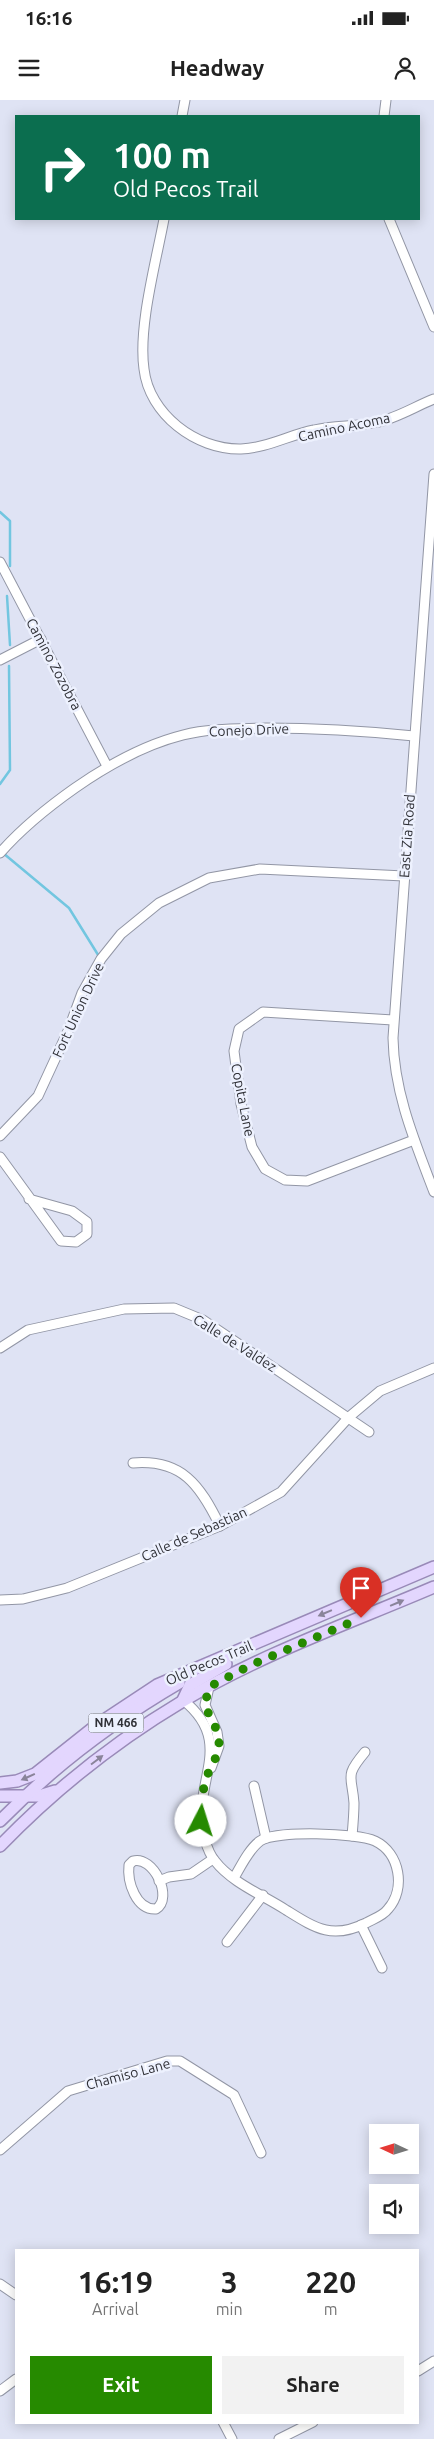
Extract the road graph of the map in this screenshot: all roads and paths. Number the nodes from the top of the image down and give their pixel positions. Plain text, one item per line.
1 (185, 100) edge
2 (386, 100) edge
3 (182, 115) edge
4 (384, 115) edge
5 (164, 220) edge
6 (389, 220) edge
7 (434, 327) edge
8 (434, 400) edge
9 (434, 474) edge
10 (0, 562) edge
11 (41, 639) junction
12 (0, 660) edge
13 (414, 736) junction
14 (107, 766) junction
15 (0, 853) edge
16 (404, 876) junction
17 (393, 1020) junction
18 (0, 1136) edge
19 (414, 1140) junction
20 (0, 1157) edge
21 (434, 1192) edge
22 (30, 1199) junction
23 (0, 1348) edge
24 (430, 1370) edge
25 (349, 1417) junction
26 (370, 1432) dead end
27 (132, 1463) dead end
28 (220, 1526) junction
29 (434, 1567) edge
30 (434, 1587) edge
31 (0, 1600) edge
32 (263, 1639) junction
33 (218, 1661) junction
34 (209, 1687) junction
35 (183, 1700) junction
36 (365, 1752) dead end
37 (208, 1773) junction
38 (0, 1782) edge
39 (254, 1786) dead end
40 (59, 1790) junction
41 (0, 1796) edge
42 (23, 1797) junction
43 (0, 1821) edge
44 (352, 1836) junction
45 (266, 1838) junction
46 (0, 1846) edge
47 (213, 1859) junction
48 (234, 1878) junction
49 (159, 1881) junction
50 (263, 1895) junction
51 (361, 1925) junction
52 (226, 1942) dead end
53 (382, 1968) dead end
54 (0, 2150) edge
55 (260, 2153) dead end
56 (0, 2284) edge
57 (15, 2294) edge
58 (434, 2361) edge
59 (419, 2370) edge
60 (15, 2380) edge
61 (0, 2390) edge
62 (224, 2424) edge
63 (309, 2424) edge
64 (232, 2439) edge
65 (279, 2439) edge

1 - 3 street
2 - 4 street
5 - 8 street, Camino Acoma
6 - 7 street
9 - 13 street, East Zia Road
10 - 11 street, Camino Zozobra
11 - 12 street
11 - 14 street, Camino Zozobra
13 - 14 street, Conejo Drive
13 - 16 street, East Zia Road
14 - 15 street, Conejo Drive
16 - 17 street, East Zia Road
16 - 18 street, Fort Union Drive
17 - 19 street, East Zia Road
17 - 19 street, Copita Lane
19 - 21 street, East Zia Road
20 - 22 street
22 - 22 street
23 - 25 street, Calle de Valdez
24 - 25 street, Calle de Sebastian
25 - 26 street, Calle de Valdez
25 - 28 street, Calle de Sebastian
27 - 28 street
28 - 31 street, Calle de Sebastian
29 -> 32 main road, Old Pecos Trail / NM 466
34 -> 30 main road, Old Pecos Trail / NM 466
32 - 33 main road, Old Pecos Trail / NM 466
32 - 35 main road
33 -> 38 main road, Old Pecos Trail
33 - 42 main road, NM 466
34 - 35 main road, Old Pecos Trail / NM 466
34 - 37 street
35 - 37 street
40 -> 35 main road, Old Pecos Trail / NM 466
36 - 44 street
37 - 47 street
39 - 45 street
40 - 42 main road, Old Pecos Trail
40 - 46 main road, NM 466
41 - 42 main road, Old Pecos Trail
42 - 43 main road, NM 466
44 - 45 street
44 - 51 street
45 - 48 street
47 - 48 street
47 - 49 street
48 - 50 street
49 - 49 street
50 - 51 street
50 - 52 street
51 - 53 street
54 - 55 street, Chamiso Lane
56 - 57 street
58 - 59 street
60 - 61 street
62 - 64 street
63 - 65 street

